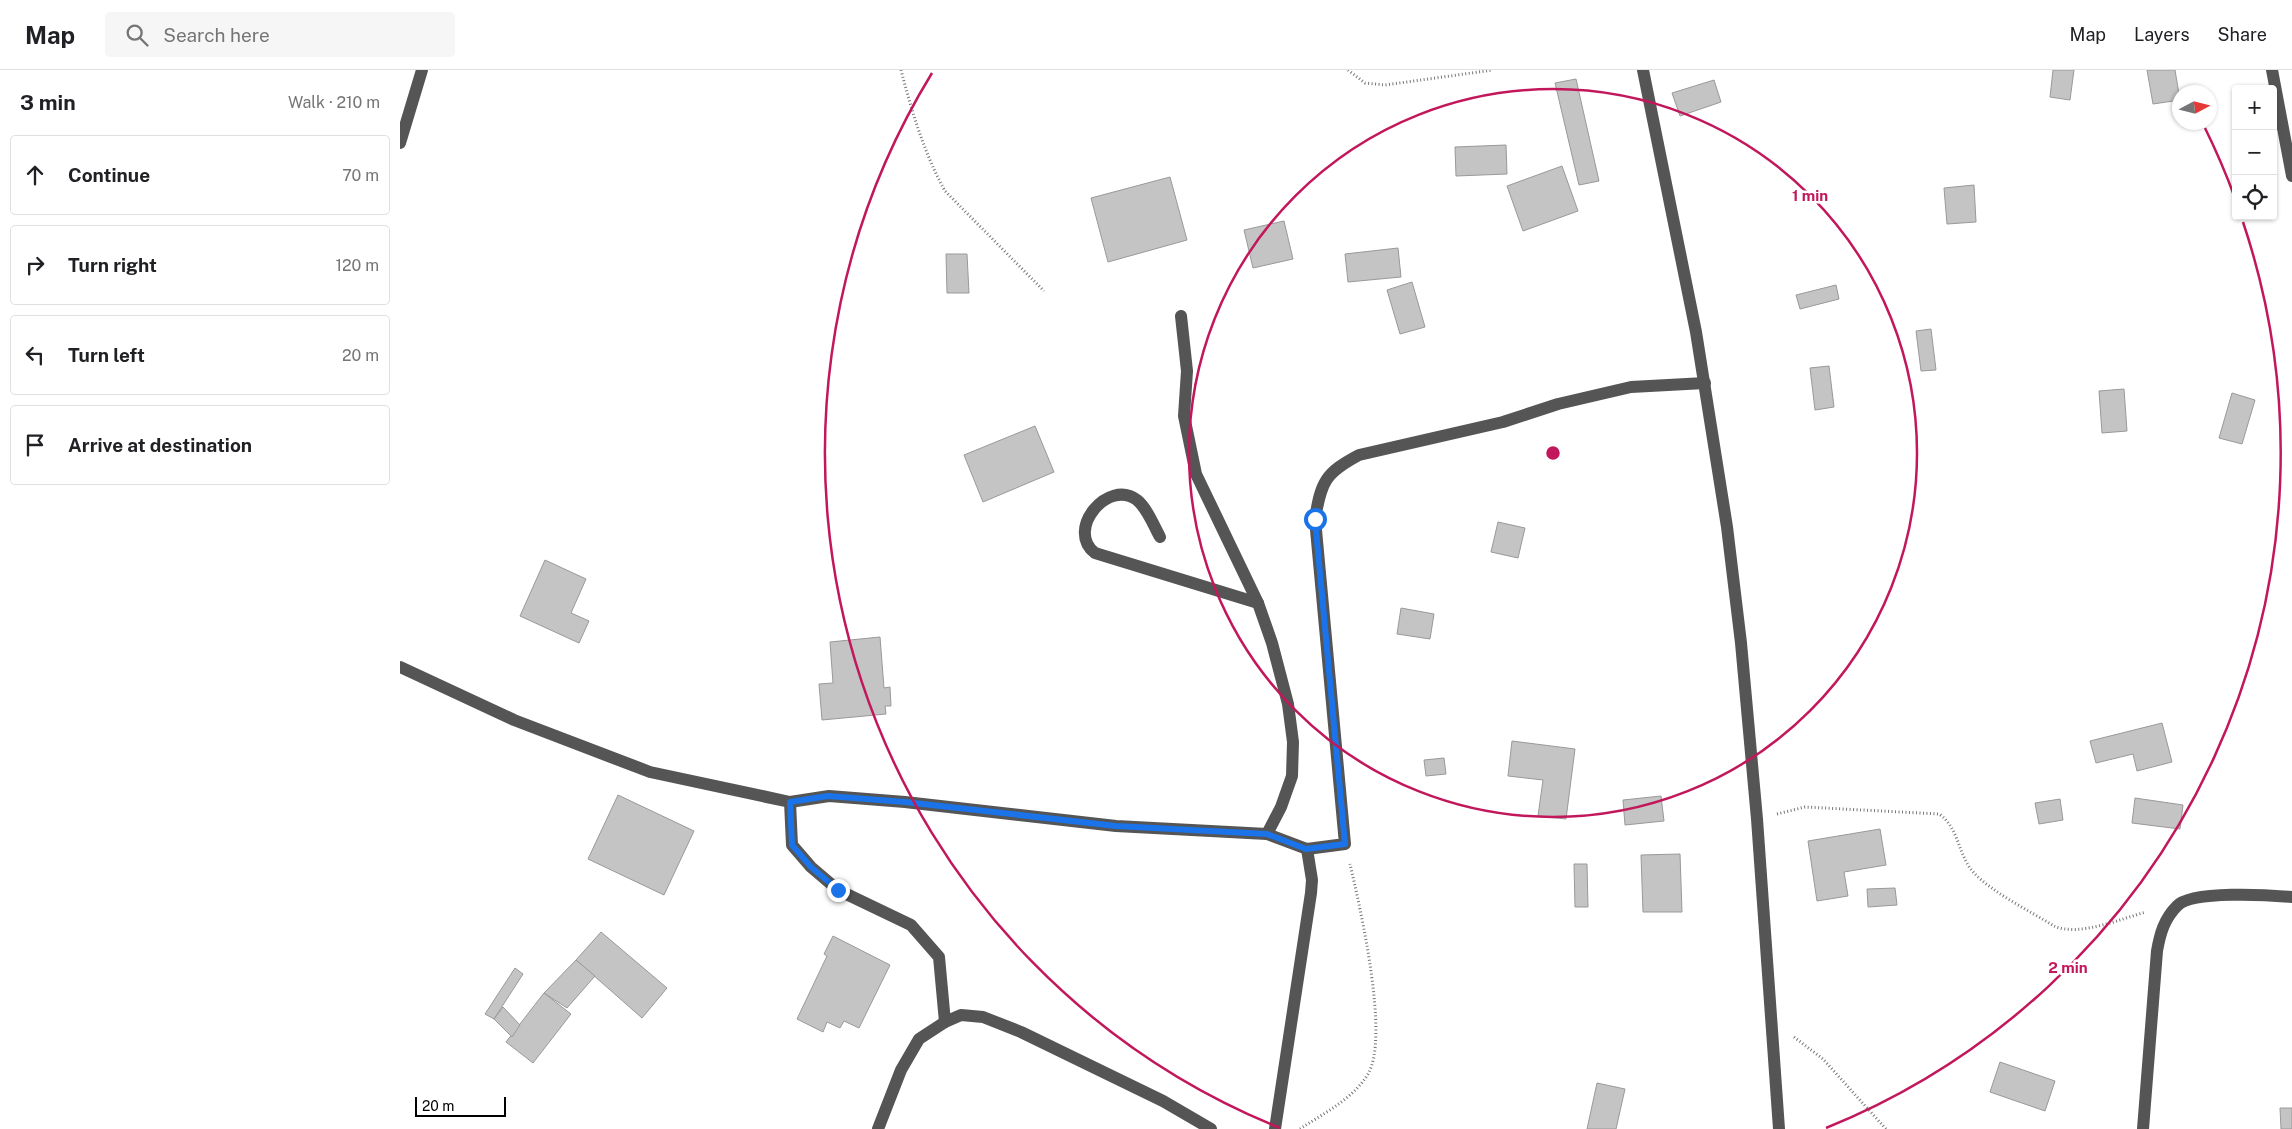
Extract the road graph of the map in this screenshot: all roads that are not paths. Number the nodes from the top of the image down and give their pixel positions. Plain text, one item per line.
1 (422, 70) edge
2 (1643, 70) edge
3 (2272, 70) edge
4 (400, 143) edge
5 (2292, 176) edge
6 (1181, 316) dead end
7 (1705, 383) junction
8 (1160, 537) dead end
9 (1258, 604) junction
10 (400, 668) edge
11 (790, 802) junction
12 (1267, 834) junction
13 (1306, 849) junction
14 (2292, 897) edge
15 (945, 1022) junction
16 (878, 1129) edge
17 (1211, 1129) edge
18 (1275, 1129) edge
19 (1780, 1129) edge
20 (2143, 1129) edge

1 - 4 street
2 - 7 street
3 - 5 street
6 - 9 street
7 - 13 street
7 - 19 street
8 - 9 street
9 - 12 street
10 - 11 street
11 - 12 street
11 - 15 street
12 - 13 street
13 - 18 street
14 - 20 street
15 - 16 street
15 - 17 street

